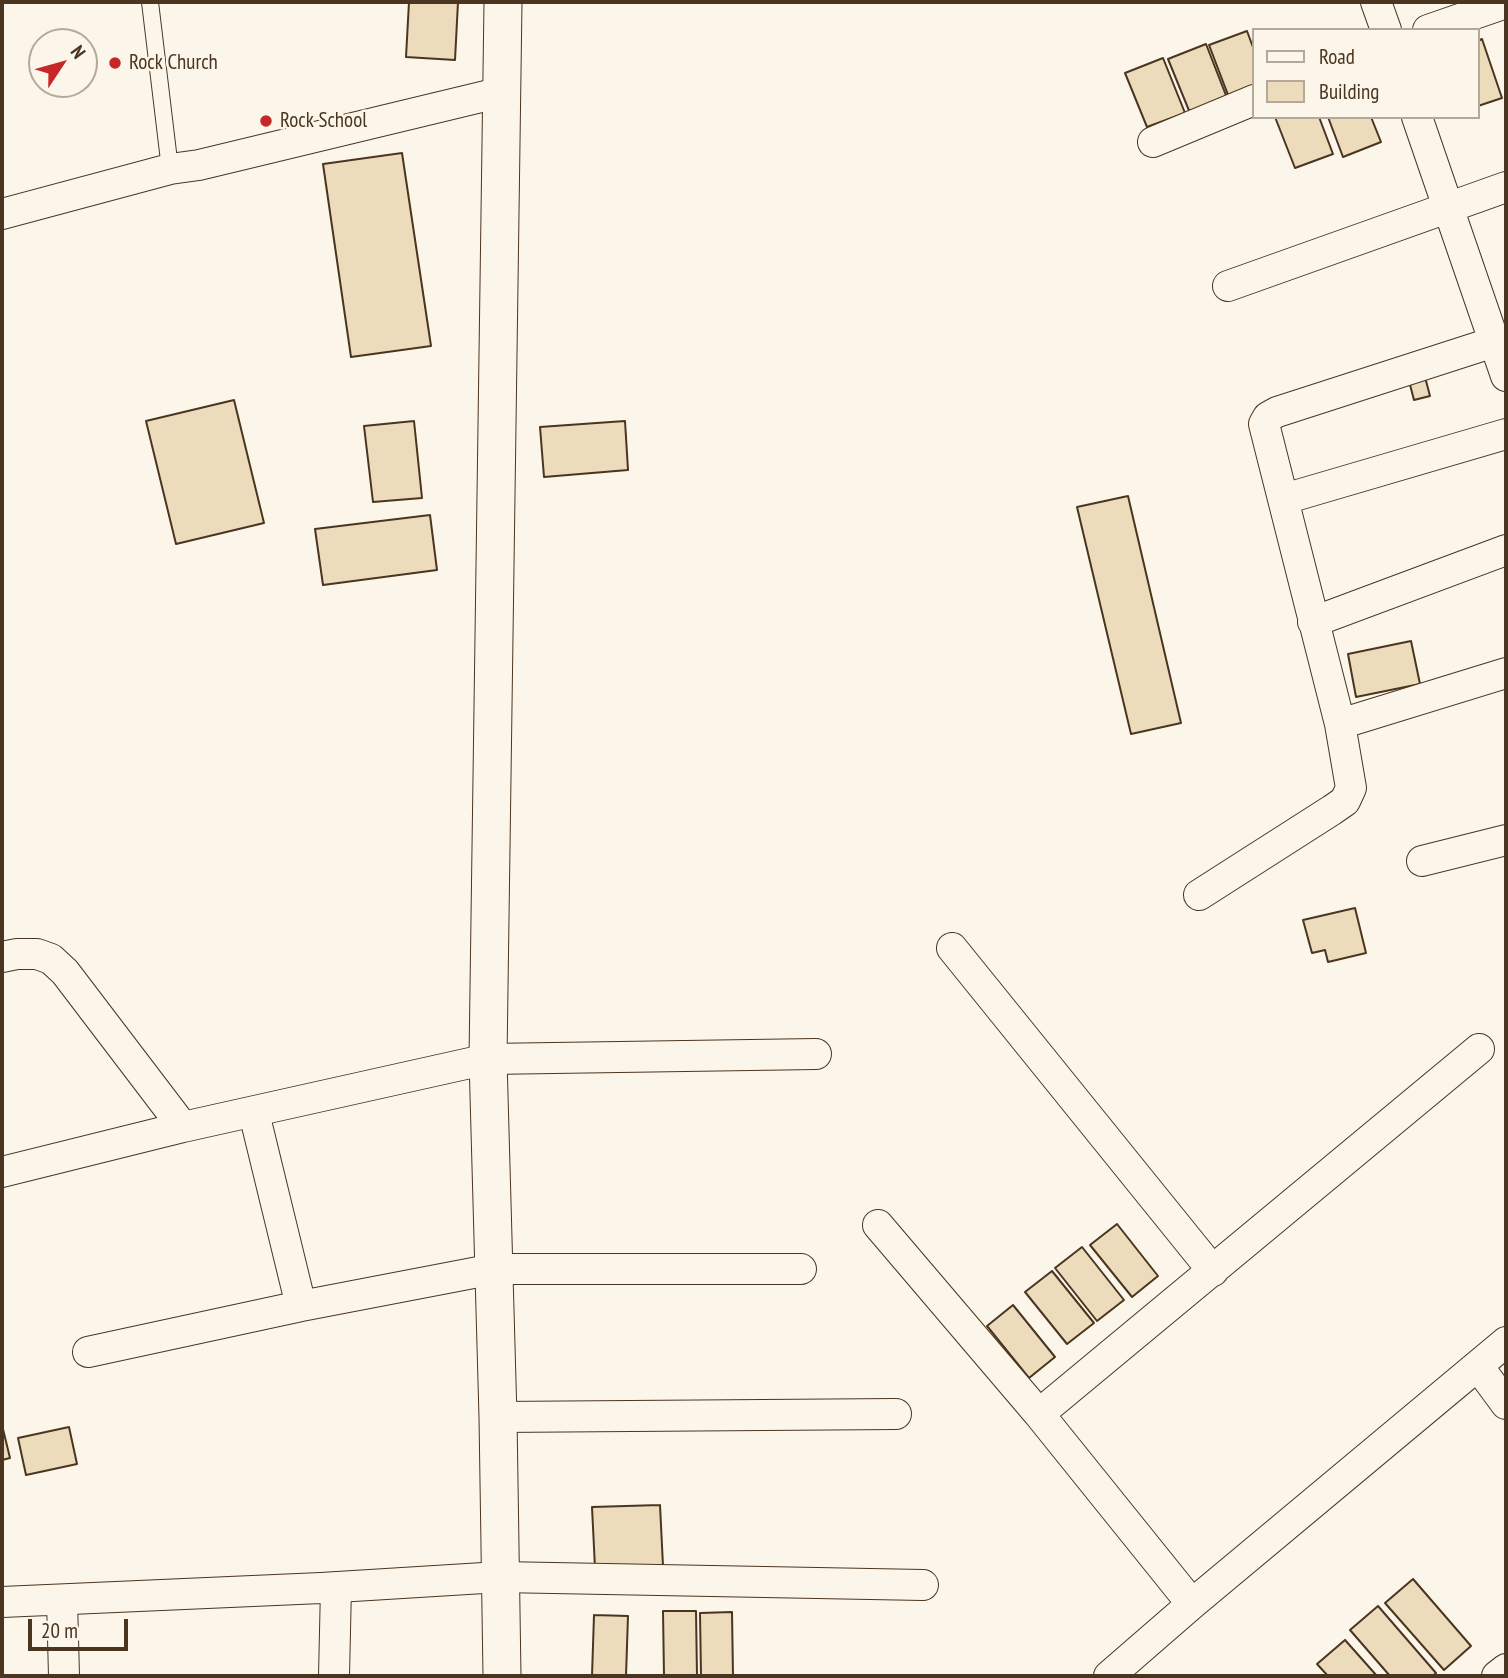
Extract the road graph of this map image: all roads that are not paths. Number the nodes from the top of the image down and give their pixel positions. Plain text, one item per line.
1 (150, 2) edge
2 (503, 2) edge
3 (1376, 2) edge
4 (1506, 3) edge
5 (1385, 28) edge
6 (1434, 28) edge
7 (502, 92) junction
8 (1252, 101) edge
9 (1417, 119) edge
10 (1153, 142) dead end
11 (170, 169) junction
12 (1506, 187) edge
13 (1448, 208) junction
14 (2, 214) edge
15 (1228, 286) dead end
16 (1494, 342) junction
17 (1506, 376) edge
18 (1506, 434) edge
19 (1284, 499) junction
20 (1506, 550) edge
21 (1313, 622) junction
22 (1506, 673) edge
23 (1340, 724) junction
24 (1506, 840) edge
25 (1422, 861) dead end
26 (1199, 895) dead end
27 (952, 948) dead end
28 (2, 957) edge
29 (1479, 1049) dead end
30 (816, 1054) dead end
31 (488, 1059) junction
32 (254, 1113) junction
33 (183, 1127) junction
34 (2, 1172) edge
35 (877, 1224) dead end
36 (494, 1269) junction
37 (801, 1269) dead end
38 (1213, 1271) junction
39 (301, 1306) junction
40 (1506, 1342) edge
41 (88, 1352) dead end
42 (1478, 1366) junction
43 (1506, 1404) edge
44 (896, 1414) dead end
45 (1039, 1414) junction
46 (498, 1417) junction
47 (500, 1577) junction
48 (923, 1585) dead end
49 (336, 1587) junction
50 (62, 1600) junction
51 (2, 1602) edge
52 (1192, 1604) junction
53 (1506, 1669) edge
54 (64, 1676) edge
55 (334, 1676) edge
56 (502, 1676) edge
57 (1109, 1676) edge
58 (1497, 1676) edge

1 - 11 lane
2 - 7 street
3 - 5 street
4 - 6 street
7 - 11 street
7 - 31 street
8 - 10 street
9 - 13 street
11 - 14 street
12 - 13 street
13 - 15 street
13 - 16 street
16 - 17 street
16 - 19 street
18 - 19 street
19 - 21 street
20 - 21 street
21 - 23 street
22 - 23 street
23 - 26 street
24 - 25 street
27 - 38 street
28 - 33 street
29 - 38 street
30 - 31 street
31 - 32 street
31 - 36 street
32 - 33 street
32 - 39 street
33 - 34 street
35 - 45 street
36 - 37 street
36 - 39 street
36 - 46 street
38 - 45 street
39 - 41 street
40 - 42 street
42 - 43 street
42 - 52 street
44 - 46 street
45 - 52 street
46 - 47 street
47 - 48 street
47 - 49 street
47 - 56 street
49 - 50 street
49 - 55 street
50 - 51 street
50 - 54 street
52 - 57 street
53 - 58 street

